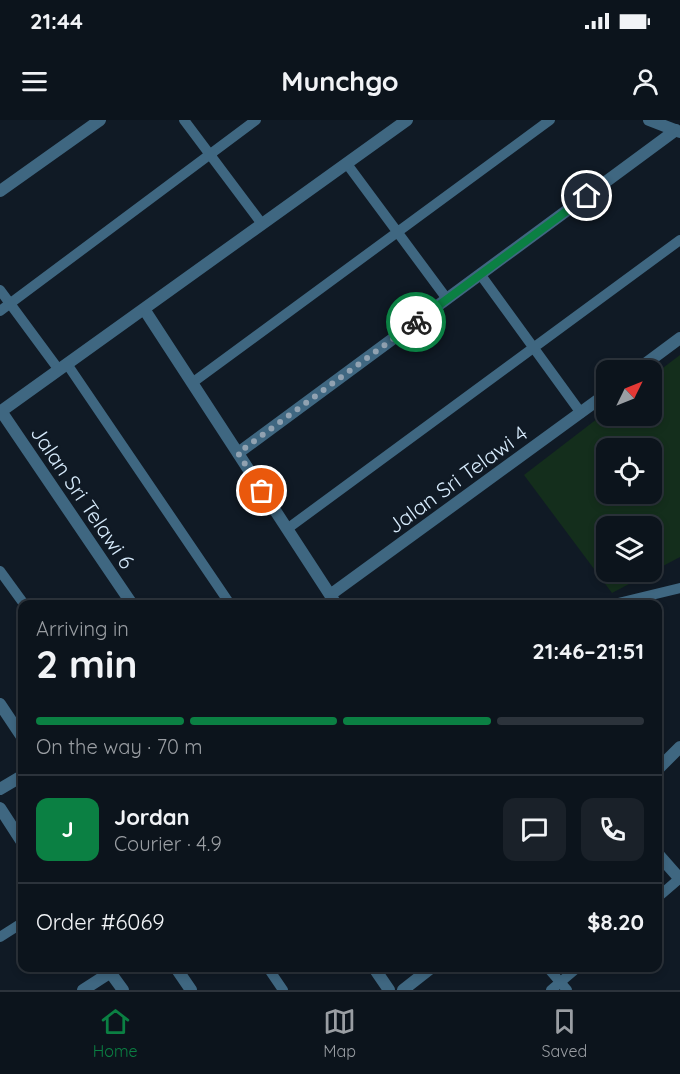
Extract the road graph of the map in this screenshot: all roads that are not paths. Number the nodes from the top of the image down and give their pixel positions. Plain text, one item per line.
1 (100, 120) edge
2 (184, 120) edge
3 (256, 120) edge
4 (407, 120) edge
5 (550, 120) edge
6 (650, 120) edge
7 (678, 131) edge
8 (210, 154) junction
9 (347, 164) junction
10 (0, 191) edge
11 (262, 224) junction
12 (398, 232) junction
13 (680, 240) edge
14 (480, 274) junction
15 (0, 290) edge
16 (447, 299) junction
17 (10, 303) junction
18 (144, 309) junction
19 (0, 311) edge
20 (680, 338) edge
21 (535, 347) junction
22 (650, 360) edge
23 (63, 367) junction
24 (192, 383) junction
25 (596, 401) edge
26 (0, 412) edge
27 (581, 412) junction
28 (238, 453) junction
29 (287, 529) junction
30 (0, 571) edge
31 (680, 588) edge
32 (21, 600) edge
33 (129, 600) edge
34 (227, 600) edge
35 (333, 600) edge
36 (630, 600) edge
37 (0, 704) edge
38 (18, 731) edge
39 (679, 751) edge
40 (662, 766) edge
41 (18, 778) edge
42 (0, 789) edge
43 (1, 814) edge
44 (18, 837) edge
45 (662, 859) edge
46 (680, 879) edge
47 (662, 894) edge
48 (18, 926) edge
49 (0, 937) edge
50 (106, 972) edge
51 (110, 972) edge
52 (179, 972) edge
53 (271, 972) edge
54 (377, 972) edge
55 (426, 972) edge
56 (552, 972) edge
57 (574, 972) edge
58 (564, 986) edge
59 (83, 990) edge
60 (123, 990) edge
61 (191, 990) edge
62 (283, 990) edge
63 (389, 990) edge
64 (403, 990) edge
65 (551, 990) edge

1 - 10 street
2 - 8 lane
3 - 8 lane
4 - 9 street
5 - 12 lane
6 - 7 street
7 - 14 street
8 - 11 lane
8 - 17 lane
9 - 11 street
9 - 12 lane
11 - 18 street
12 - 16 lane
12 - 24 lane
13 - 21 lane
14 - 16 street
14 - 21 lane
15 - 17 lane
16 - 28 street
17 - 19 lane
17 - 23 lane
18 - 23 street
18 - 24 street
20 - 22 street
21 - 27 lane
21 - 29 lane
23 - 26 street
23 - 34 lane
24 - 28 street
25 - 27 street, Jalan Sri Telawi 4
26 - 33 street, Jalan Sri Telawi 6
27 - 35 street, Jalan Sri Telawi 4
28 - 29 street
29 - 35 street
30 - 32 lane
31 - 36 lane
37 - 38 street
39 - 40 street
41 - 42 street
43 - 44 street
45 - 46 street
46 - 47 lane
48 - 49 lane
50 - 59 street
51 - 60 street
52 - 61 street
53 - 62 lane
54 - 63 street
55 - 64 street
56 - 58 lane
57 - 58 lane
58 - 65 lane

